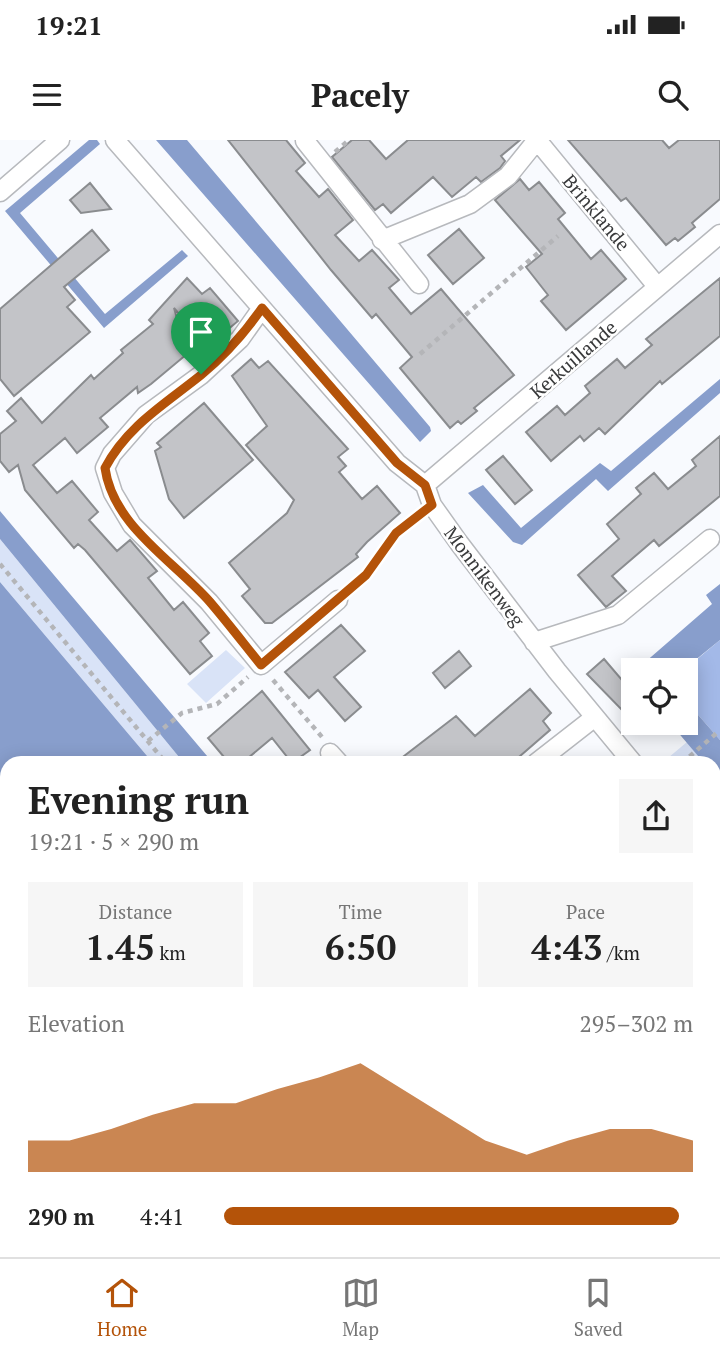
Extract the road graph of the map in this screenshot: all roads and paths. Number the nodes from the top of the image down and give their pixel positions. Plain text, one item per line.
1 (60, 140) edge
2 (115, 140) edge
3 (537, 140) edge
4 (305, 141) edge
5 (0, 192) edge
6 (720, 234) edge
7 (558, 236) dead end
8 (382, 240) junction
9 (419, 284) dead end
10 (656, 285) junction
11 (262, 308) junction
12 (420, 354) dead end
13 (425, 485) junction
14 (432, 505) junction
15 (716, 534) edge
16 (0, 564) edge
17 (338, 600) joint
18 (534, 642) junction
19 (261, 665) junction
20 (595, 718) junction
21 (718, 733) edge
22 (150, 739) junction
23 (161, 756) edge
24 (334, 756) edge
25 (545, 756) edge
26 (627, 756) edge
27 (691, 756) edge

1 - 5 street
2 - 11 street
3 - 8 street
3 - 10 street, Brinklande
4 - 8 street
6 - 10 street, Kerkuillande
7 - 12 path
8 - 9 street
10 - 13 street, Kerkuillande
11 - 13 street
11 - 19 street
13 - 14 street, Monnikenweg
14 - 17 path
14 - 18 street, Monnikenweg
15 - 18 street
16 - 22 path
17 - 19 street
18 - 20 street, Monnikenweg
19 - 22 path
19 - 24 path
20 - 25 street
20 - 26 street, Monnikenweg
21 - 27 path
22 - 23 path

